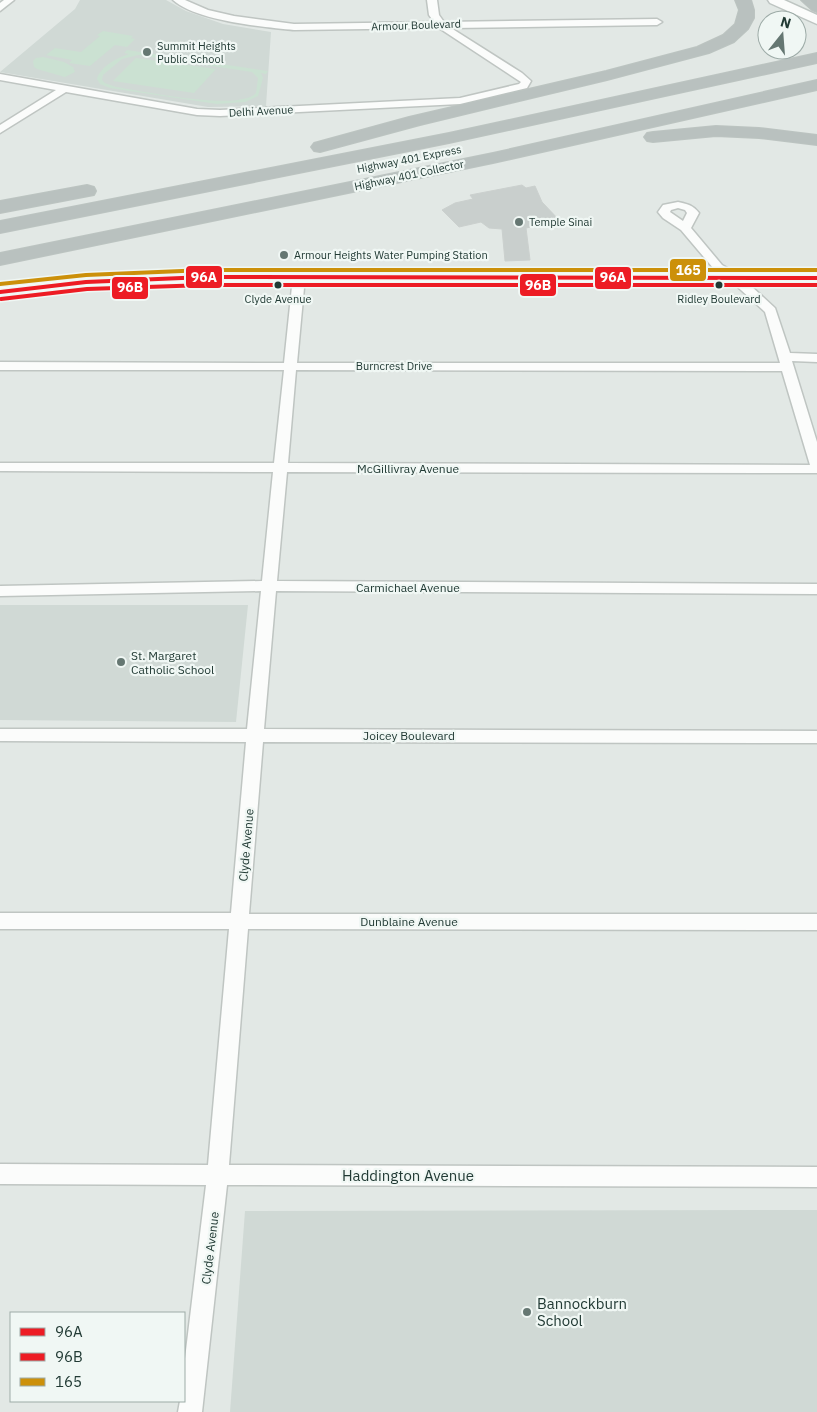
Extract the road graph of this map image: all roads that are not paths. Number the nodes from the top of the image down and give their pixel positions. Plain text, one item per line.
1 (8, 0) edge
2 (178, 0) edge
3 (432, 0) edge
4 (743, 0) edge
5 (774, 0) edge
6 (788, 0) edge
7 (808, 0) edge
8 (817, 7) edge
9 (0, 8) edge
10 (817, 13) edge
11 (817, 20) edge
12 (657, 22) dead end
13 (441, 25) junction
14 (757, 56) edge
15 (817, 58) edge
16 (817, 70) edge
17 (0, 77) edge
18 (817, 85) edge
19 (64, 89) junction
20 (0, 130) edge
21 (817, 140) edge
22 (320, 147) junction
23 (501, 156) junction
24 (224, 165) dead end
25 (101, 188) dead end
26 (0, 207) edge
27 (0, 227) edge
28 (685, 228) dead end
29 (0, 240) edge
30 (0, 259) edge
31 (299, 277) junction
32 (734, 277) junction
33 (817, 278) edge
34 (0, 292) edge
35 (817, 358) edge
36 (787, 362) junction
37 (0, 366) edge
38 (291, 366) junction
39 (817, 465) edge
40 (0, 467) edge
41 (280, 467) junction
42 (817, 469) edge
43 (269, 586) junction
44 (817, 589) edge
45 (0, 590) edge
46 (255, 734) junction
47 (0, 735) edge
48 (817, 737) edge
49 (0, 921) edge
50 (240, 921) junction
51 (817, 922) edge
52 (218, 1173) junction
53 (0, 1174) edge
54 (817, 1177) edge
55 (190, 1412) edge

1 - 9 street
2 - 13 street, Armour Boulevard
3 - 13 street
4 - 22 highway
5 - 11 main road
6 - 10 main road
7 - 8 highway
12 - 13 street, Armour Boulevard
13 - 19 street, Delhi Avenue
14 - 22 highway
15 - 27 highway, Highway 401 Express
16 - 29 highway, Highway 401 Express
17 - 19 street, Delhi Avenue
18 - 23 highway, Highway 401 Collector
19 - 20 street
21 - 23 highway
22 - 24 highway
23 - 30 highway, Highway 401 Collector
25 - 26 highway
28 - 32 street
31 - 32 main road
31 - 34 main road
31 - 38 street, Clyde Avenue
32 - 33 main road
32 - 36 street
35 - 36 street
36 - 38 street, Burncrest Drive
36 - 39 street
37 - 38 street, Burncrest Drive
38 - 41 street, Clyde Avenue
40 - 41 street, McGillivray Avenue
41 - 42 street, McGillivray Avenue
41 - 43 street, Clyde Avenue
43 - 44 street, Carmichael Avenue
43 - 45 street, Carmichael Avenue
43 - 46 street, Clyde Avenue
46 - 47 street, Joicey Boulevard
46 - 48 street, Joicey Boulevard
46 - 50 street, Clyde Avenue
49 - 50 street, Dunblaine Avenue
50 - 51 street, Dunblaine Avenue
50 - 52 street, Clyde Avenue
52 - 53 street, Haddington Avenue
52 - 54 street, Haddington Avenue
52 - 55 street, Clyde Avenue

